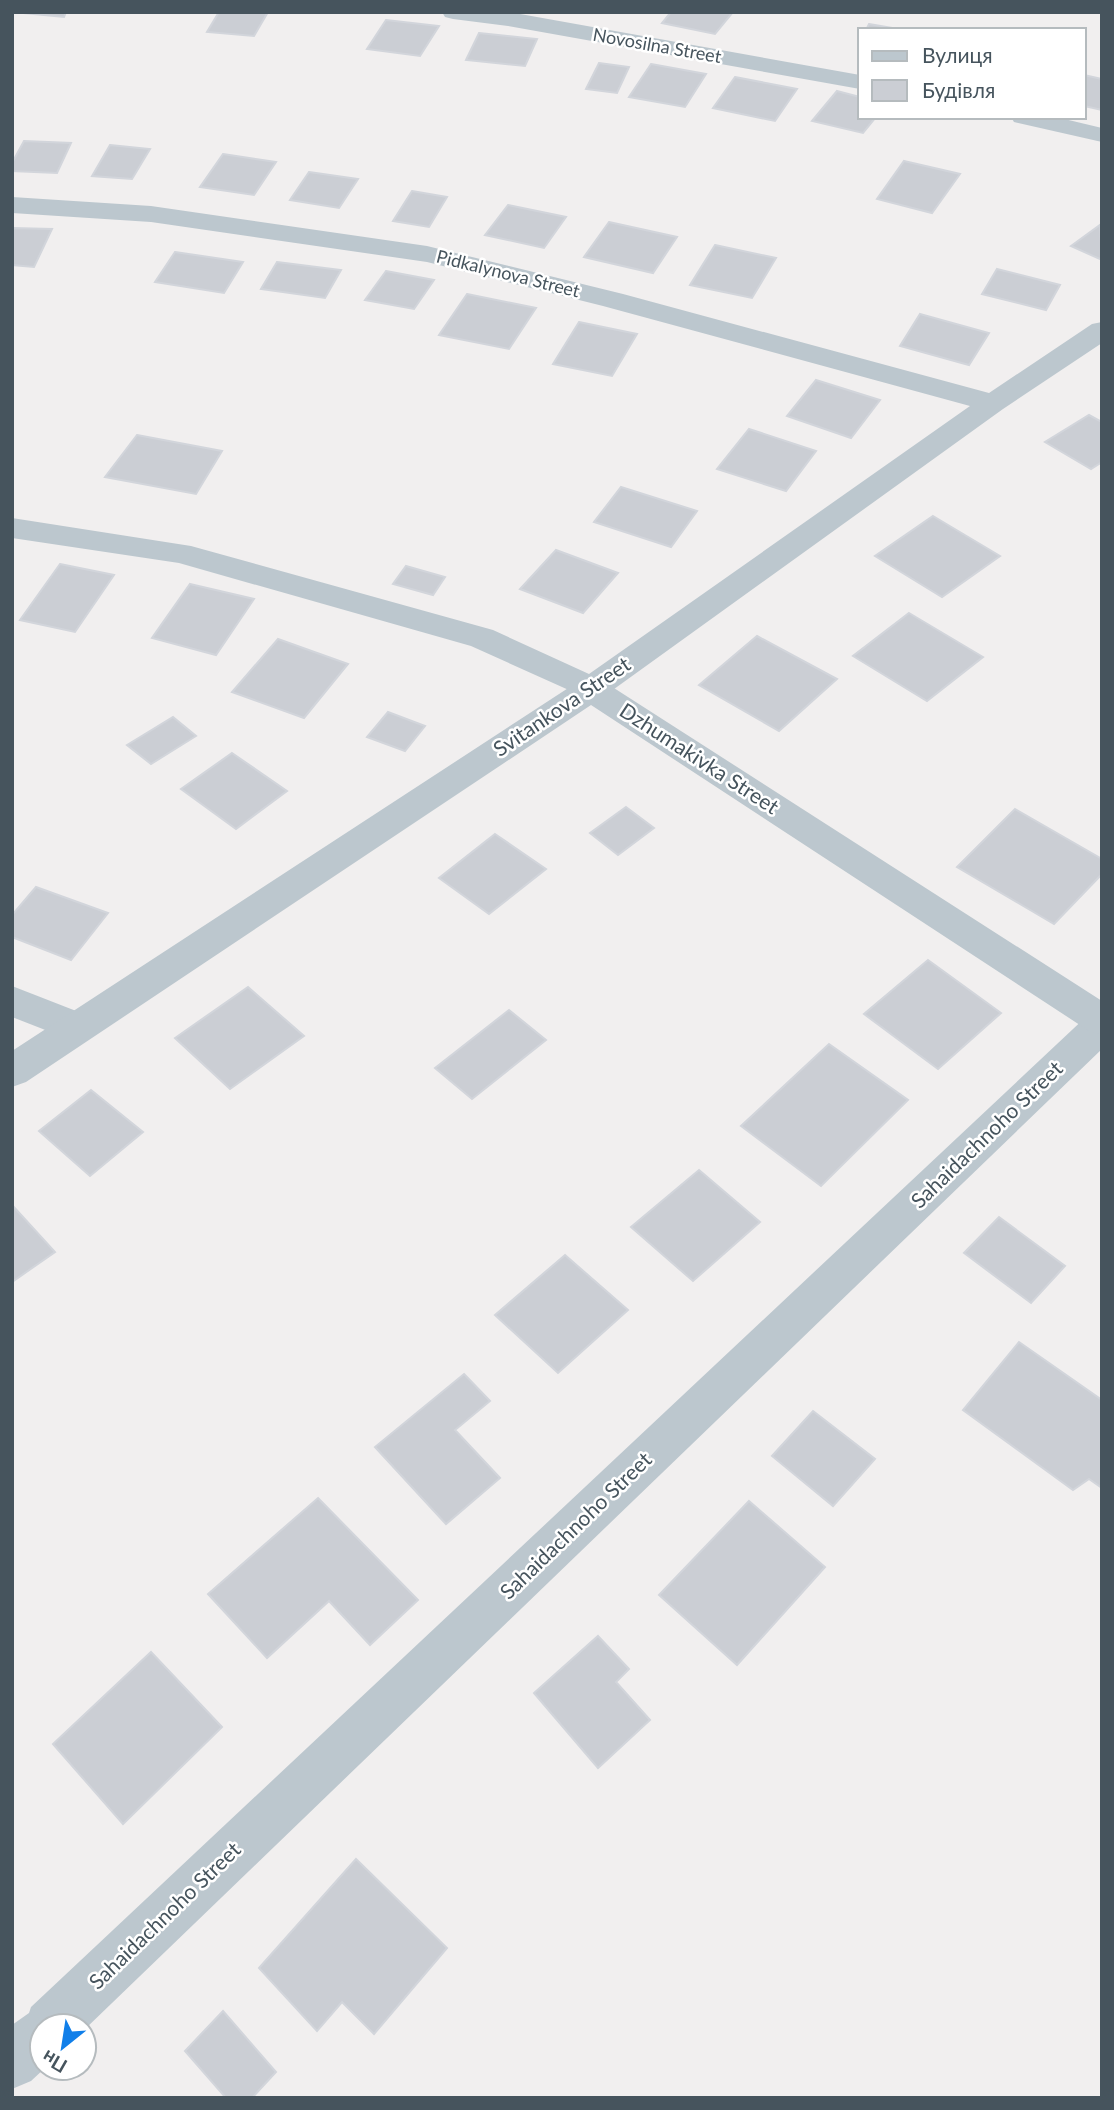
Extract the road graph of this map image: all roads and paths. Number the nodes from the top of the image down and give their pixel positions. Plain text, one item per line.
1 (453, 12) edge
2 (858, 82) edge
3 (1032, 119) edge
4 (1102, 135) edge
5 (12, 205) edge
6 (1102, 330) edge
7 (992, 403) junction
8 (12, 528) edge
9 (592, 689) junction
10 (12, 1001) edge
11 (1102, 1022) edge
12 (76, 1027) junction
13 (12, 1071) edge
14 (65, 2012) edge
15 (28, 2047) edge
16 (12, 2062) edge

1 - 2 street, Novosilna Street
3 - 4 street
5 - 7 street, Pidkalynova Street
6 - 7 street, Svitankova Street
7 - 9 street, Svitankova Street
8 - 9 street, Dzhumakivka Street
9 - 11 street, Dzhumakivka Street
9 - 12 street, Svitankova Street
10 - 12 street
11 - 14 street, Sahaidachnoho Street
12 - 13 street, Svitankova Street
15 - 16 street

